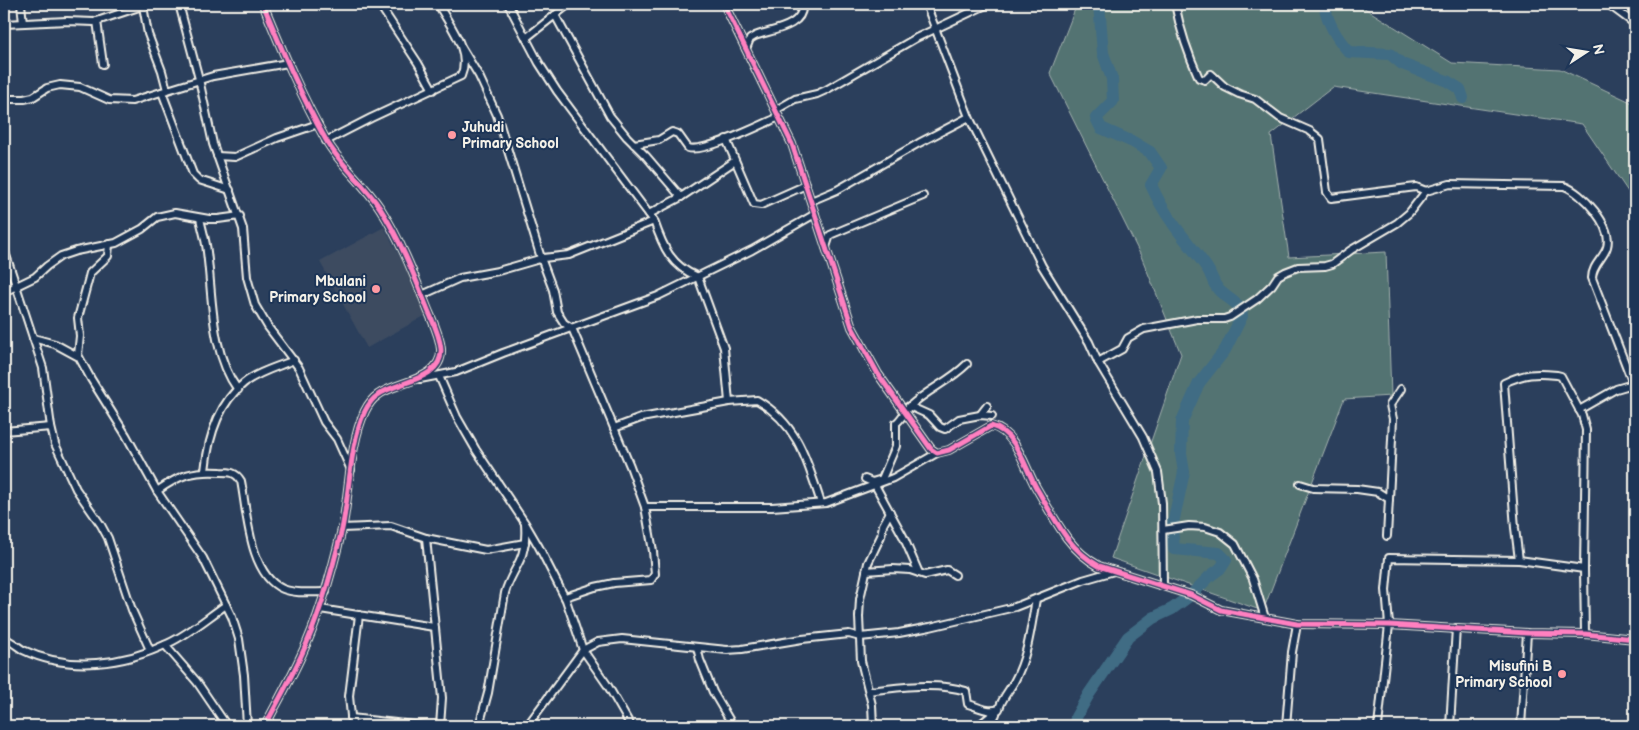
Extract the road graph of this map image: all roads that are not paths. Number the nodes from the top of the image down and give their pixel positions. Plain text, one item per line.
1 (21, 4) edge
2 (179, 4) edge
3 (263, 4) edge
4 (379, 4) edge
5 (438, 4) edge
6 (508, 4) edge
7 (568, 4) edge
8 (724, 4) edge
9 (802, 4) edge
10 (926, 4) edge
11 (988, 4) edge
12 (1175, 4) edge
13 (1608, 4) edge
14 (146, 5) edge
15 (555, 15) junction
16 (97, 21) junction
17 (23, 23) junction
18 (4, 24) edge
19 (1635, 24) edge
20 (936, 28) junction
21 (526, 38) junction
22 (462, 48) junction
23 (746, 49) junction
24 (288, 63) junction
25 (103, 64) dead end
26 (199, 79) junction
27 (433, 90) junction
28 (164, 91) junction
29 (4, 99) edge
30 (776, 110) junction
31 (779, 117) junction
32 (970, 117) junction
33 (318, 124) junction
34 (726, 139) junction
35 (326, 141) junction
36 (634, 144) junction
37 (217, 156) junction
38 (735, 162) junction
39 (806, 185) junction
40 (230, 190) junction
41 (1426, 191) junction
42 (923, 196) dead end
43 (681, 197) junction
44 (811, 201) junction
45 (649, 214) junction
46 (815, 214) junction
47 (240, 216) junction
48 (200, 218) junction
49 (654, 221) junction
50 (109, 244) junction
51 (826, 248) junction
52 (4, 249) edge
53 (541, 258) junction
54 (698, 277) junction
55 (15, 286) junction
56 (4, 292) edge
57 (422, 295) junction
58 (572, 328) junction
59 (33, 338) junction
60 (78, 355) junction
61 (294, 360) junction
62 (1098, 362) junction
63 (967, 364) dead end
64 (439, 376) junction
65 (416, 380) junction
66 (1634, 386) edge
67 (1401, 389) dead end
68 (238, 390) junction
69 (729, 402) junction
70 (909, 406) junction
71 (987, 406) dead end
72 (1579, 410) junction
73 (905, 413) junction
74 (980, 415) junction
75 (992, 416) dead end
76 (50, 427) junction
77 (614, 428) junction
78 (4, 431) edge
79 (937, 453) junction
80 (351, 470) junction
81 (205, 471) junction
82 (865, 478) dead end
83 (1300, 484) dead end
84 (875, 485) junction
85 (157, 491) junction
86 (1389, 499) junction
87 (821, 503) junction
88 (645, 507) junction
89 (890, 512) junction
90 (525, 523) junction
91 (342, 528) junction
92 (1162, 530) junction
93 (1387, 536) dead end
94 (426, 538) junction
95 (525, 543) junction
96 (1519, 560) junction
97 (1584, 569) junction
98 (866, 571) junction
99 (1115, 571) junction
100 (920, 573) junction
101 (955, 575) dead end
102 (1163, 586) junction
103 (326, 592) junction
104 (564, 596) junction
105 (1036, 599) junction
106 (226, 606) junction
107 (320, 609) junction
108 (359, 615) junction
109 (1265, 618) junction
110 (1297, 624) junction
111 (1389, 625) junction
112 (434, 628) junction
113 (1456, 628) junction
114 (1526, 633) junction
115 (1585, 634) junction
116 (860, 637) junction
117 (4, 638) edge
118 (1635, 639) edge
119 (165, 645) junction
120 (697, 647) junction
121 (150, 650) junction
122 (583, 650) junction
123 (869, 691) junction
124 (999, 709) junction
125 (351, 718) junction
126 (227, 726) edge
127 (247, 726) edge
128 (265, 726) edge
129 (352, 726) edge
130 (423, 726) edge
131 (440, 726) edge
132 (479, 726) edge
133 (527, 726) edge
134 (631, 726) edge
135 (733, 726) edge
136 (873, 726) edge
137 (978, 726) edge
138 (990, 726) edge
139 (1286, 726) edge
140 (1378, 726) edge
141 (1450, 726) edge
142 (1521, 726) edge

1 - 17 street
2 - 26 street
3 - 24 street
4 - 27 street
5 - 22 street
6 - 21 street
7 - 15 street
8 - 23 street
9 - 23 street
10 - 20 street
11 - 20 street
12 - 41 street
13 - 19 street
14 - 16 street
14 - 28 street
15 - 21 street
15 - 36 street
16 - 17 street
16 - 25 street
17 - 18 street
20 - 30 street
20 - 32 street
21 - 45 street
22 - 27 street
22 - 53 street
23 - 30 street
24 - 26 street
24 - 33 street
26 - 28 street
26 - 37 street
27 - 35 street
28 - 29 street
28 - 40 street
30 - 31 street
31 - 34 street
31 - 39 street
32 - 44 street
32 - 62 street
33 - 35 street
33 - 37 street
34 - 36 street
34 - 38 street
35 - 57 street
36 - 43 street
37 - 40 street
38 - 39 street
38 - 43 street
39 - 44 street
40 - 47 street
41 - 62 street
41 - 66 street
42 - 51 street
43 - 45 street
44 - 46 street
45 - 49 street
46 - 51 street
46 - 54 street
47 - 48 street
47 - 61 street
48 - 50 street
48 - 68 street
49 - 53 street
49 - 54 street
50 - 55 street
50 - 60 street
51 - 73 street
52 - 55 street
53 - 57 street
53 - 58 street
54 - 58 street
54 - 69 street
55 - 56 street
55 - 59 street
57 - 65 street
58 - 64 street
58 - 77 street
59 - 60 street
59 - 76 street
60 - 85 street
61 - 68 street
61 - 80 street
62 - 92 street
63 - 70 street
64 - 65 street
64 - 90 street
65 - 80 street
66 - 72 street
67 - 86 street
68 - 81 street
69 - 77 street
69 - 87 street
70 - 73 street
70 - 74 street
71 - 74 street
72 - 96 street
72 - 97 street
73 - 79 street
73 - 82 street
74 - 75 street
76 - 78 street
76 - 121 street
77 - 88 street
79 - 84 street
79 - 99 street
80 - 91 street
81 - 85 street
81 - 103 street
83 - 86 street
84 - 87 street
84 - 89 street
85 - 106 street
86 - 93 street
87 - 88 street
88 - 104 street
89 - 98 street
89 - 100 street
90 - 95 street
90 - 104 street
91 - 94 street
91 - 103 street
92 - 102 street
92 - 109 street
94 - 95 street
94 - 112 street
95 - 132 street
96 - 97 street
96 - 111 street
97 - 115 street
98 - 100 street
98 - 116 street
99 - 102 street
99 - 105 street
100 - 101 street
102 - 109 street
103 - 107 street
104 - 122 street
105 - 116 street
105 - 124 street
106 - 119 street
106 - 127 street
107 - 108 street
107 - 128 street
108 - 112 street
108 - 125 street
109 - 110 street
110 - 111 street
110 - 139 street
111 - 113 street
111 - 140 street
112 - 131 street
113 - 114 street
113 - 141 street
114 - 115 street
114 - 142 street
115 - 118 street
116 - 120 street
116 - 123 street
117 - 121 street
119 - 121 street
119 - 126 street
120 - 122 street
120 - 135 street
122 - 133 street
122 - 134 street
123 - 124 street
123 - 136 street
124 - 137 street
124 - 138 street
125 - 129 street
125 - 130 street

